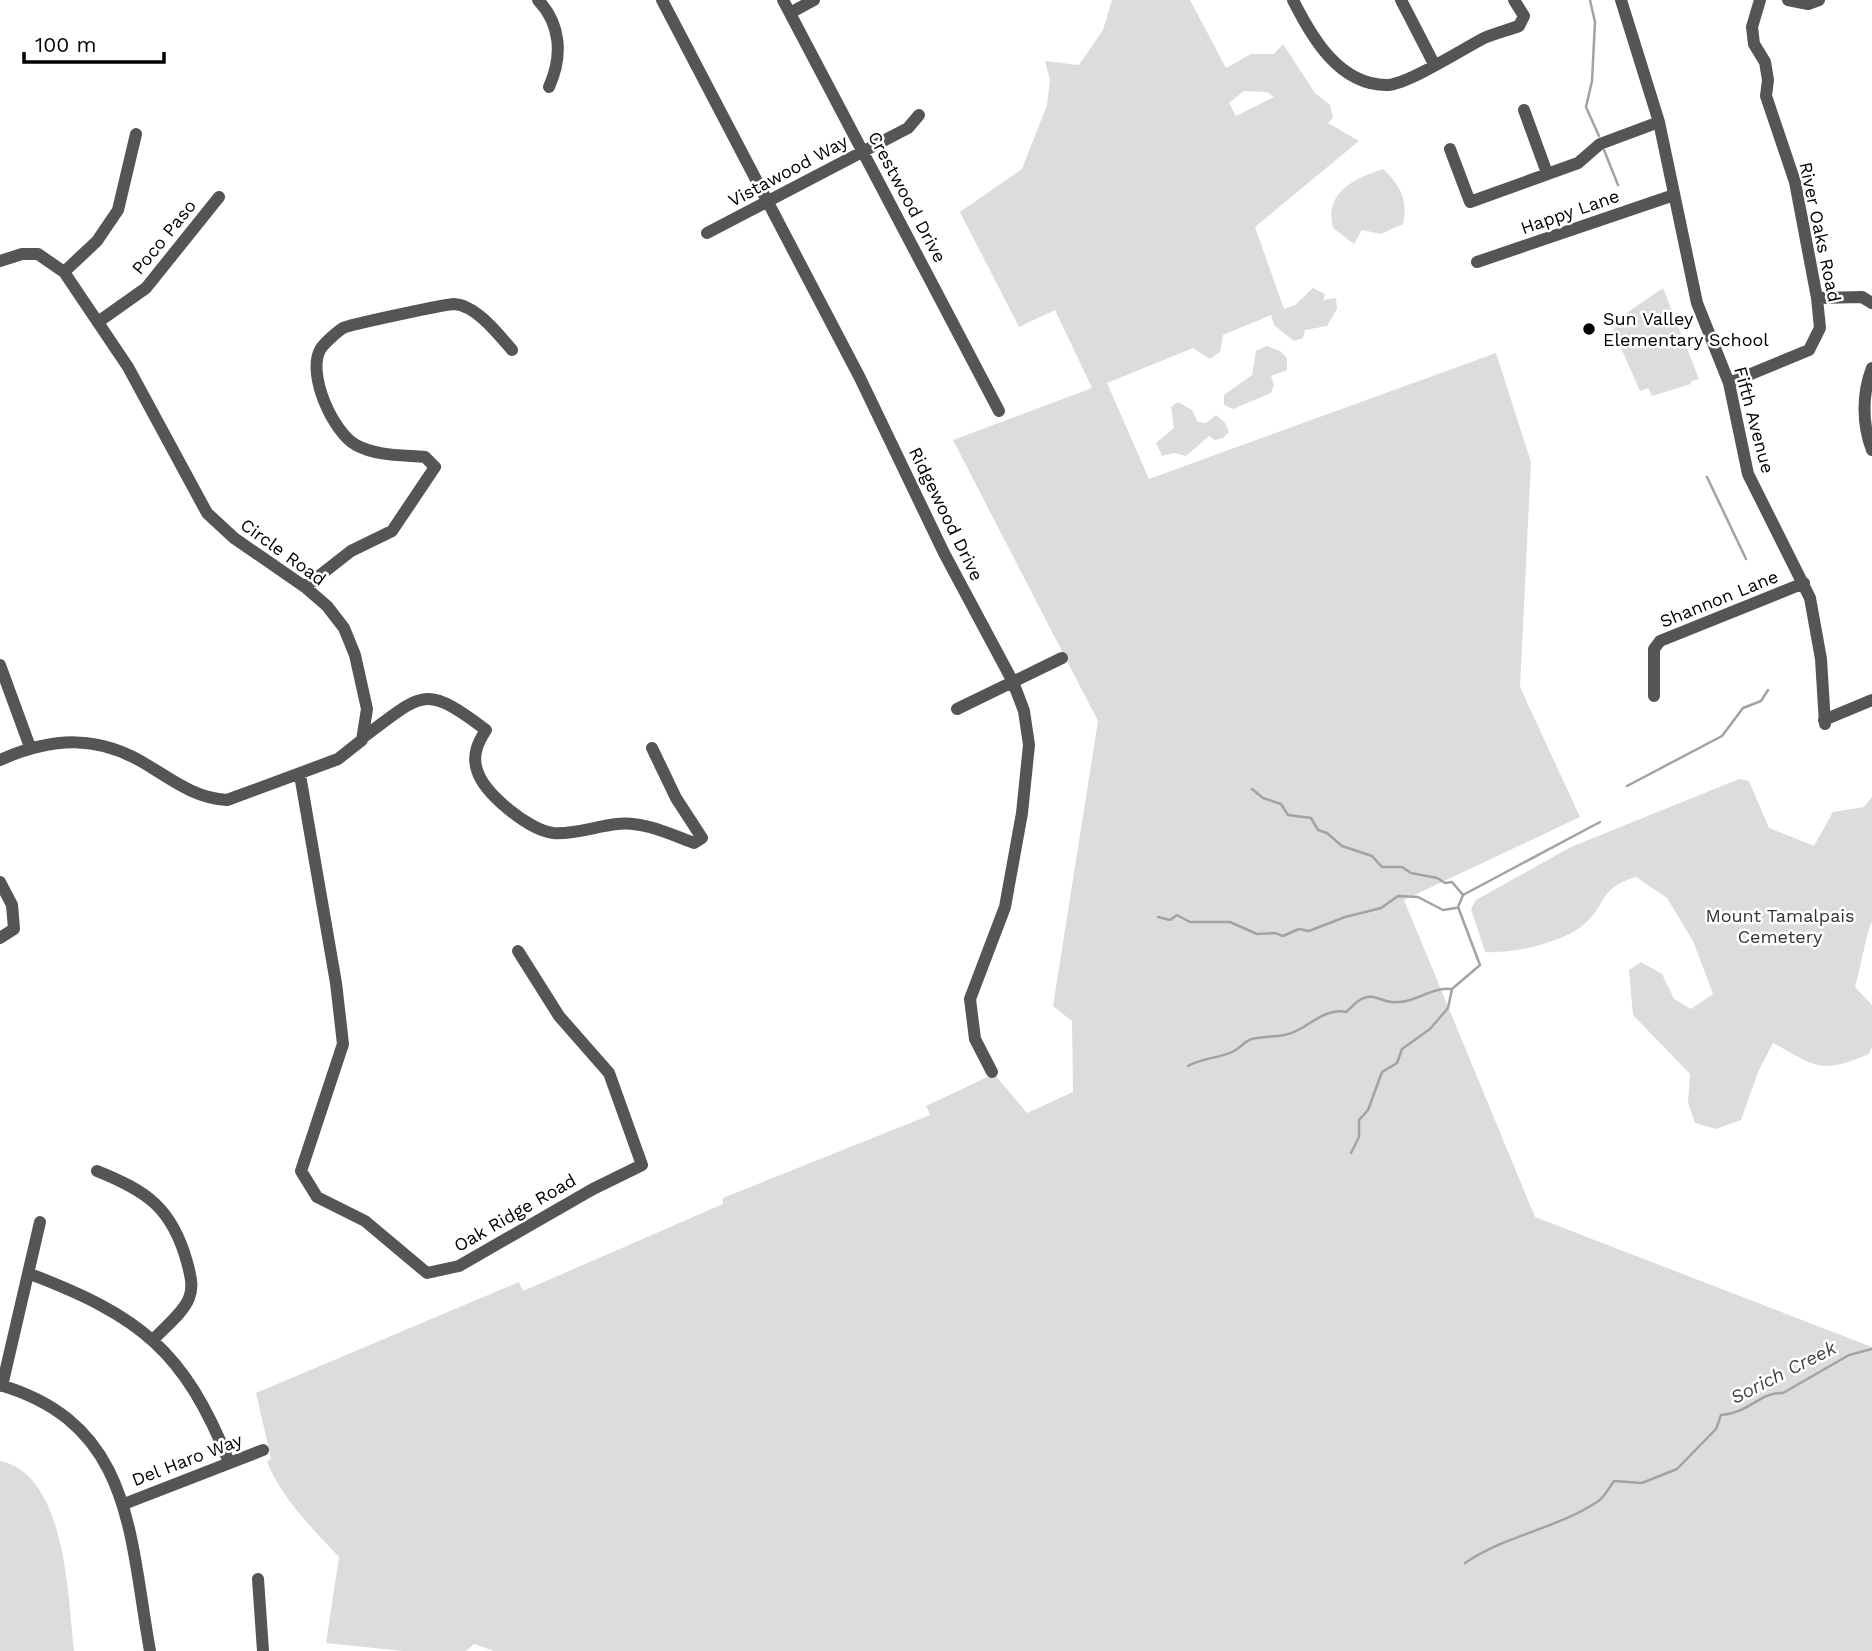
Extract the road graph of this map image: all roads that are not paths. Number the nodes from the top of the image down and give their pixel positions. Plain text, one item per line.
1 (538, 0) edge
2 (662, 0) edge
3 (783, 0) edge
4 (814, 0) edge
5 (1293, 0) edge
6 (1401, 0) edge
7 (1514, 0) edge
8 (1621, 0) edge
9 (1760, 0) edge
10 (1788, 0) edge
11 (1819, 0) edge
12 (790, 13) junction
13 (1434, 64) junction
14 (549, 87) dead end
15 (1524, 110) dead end
16 (919, 115) dead end
17 (1659, 122) junction
18 (136, 134) dead end
19 (1450, 149) dead end
20 (864, 152) junction
21 (1547, 173) junction
22 (1674, 195) junction
23 (219, 197) dead end
24 (769, 202) junction
25 (707, 233) dead end
26 (0, 261) edge
27 (1477, 262) dead end
28 (64, 272) junction
29 (1817, 298) junction
30 (1872, 303) edge
31 (98, 321) junction
32 (512, 350) dead end
33 (1872, 368) edge
34 (1729, 383) junction
35 (999, 411) dead end
36 (1872, 450) edge
37 (1804, 583) junction
38 (305, 587) junction
39 (1062, 659) dead end
40 (0, 664) edge
41 (1013, 682) junction
42 (1654, 696) dead end
43 (1872, 700) edge
44 (957, 709) dead end
45 (365, 736) junction
46 (30, 747) junction
47 (652, 748) dead end
48 (0, 760) edge
49 (300, 775) junction
50 (0, 882) edge
51 (0, 938) edge
52 (518, 951) dead end
53 (992, 1072) dead end
54 (97, 1171) dead end
55 (40, 1222) dead end
56 (30, 1274) junction
57 (154, 1339) junction
58 (1, 1385) edge
59 (263, 1450) dead end
60 (229, 1462) junction
61 (124, 1504) junction
62 (258, 1579) dead end
63 (150, 1651) edge
64 (262, 1651) edge

1 - 14 street
2 - 24 street, Ridgewood Drive
3 - 12 street, Crestwood Drive
4 - 12 street
5 - 13 street
6 - 13 street
7 - 13 street
8 - 17 street, Fifth Avenue
9 - 29 street, River Oaks Road
10 - 11 street
12 - 20 street, Crestwood Drive
15 - 21 street
16 - 20 street, Vistawood Way
17 - 21 street
17 - 22 street, Fifth Avenue
18 - 28 street
19 - 21 street
20 - 24 street, Vistawood Way
20 - 35 street, Crestwood Drive
22 - 27 street, Happy Lane
22 - 34 street, Fifth Avenue
23 - 31 street, Poco Paso
24 - 25 street, Vistawood Way
24 - 41 street, Ridgewood Drive
26 - 28 street, Circle Road
28 - 31 street, Circle Road
29 - 30 street
29 - 34 street, River Oaks Road
31 - 38 street, Circle Road
32 - 38 street
33 - 36 street
34 - 37 street, Fifth Avenue
37 - 42 street, Shannon Lane
37 - 43 street, Fifth Avenue
38 - 45 street, Circle Road
39 - 41 street
40 - 46 street
41 - 44 street
41 - 53 street, Ridgewood Drive
45 - 47 street
45 - 49 street
46 - 48 street
46 - 49 street
49 - 52 street, Oak Ridge Road
50 - 51 street
54 - 57 street
55 - 56 street
56 - 57 street
56 - 58 street
57 - 60 street
58 - 61 street
59 - 60 street, Del Haro Way
60 - 61 street, Del Haro Way
61 - 63 street
62 - 64 street

